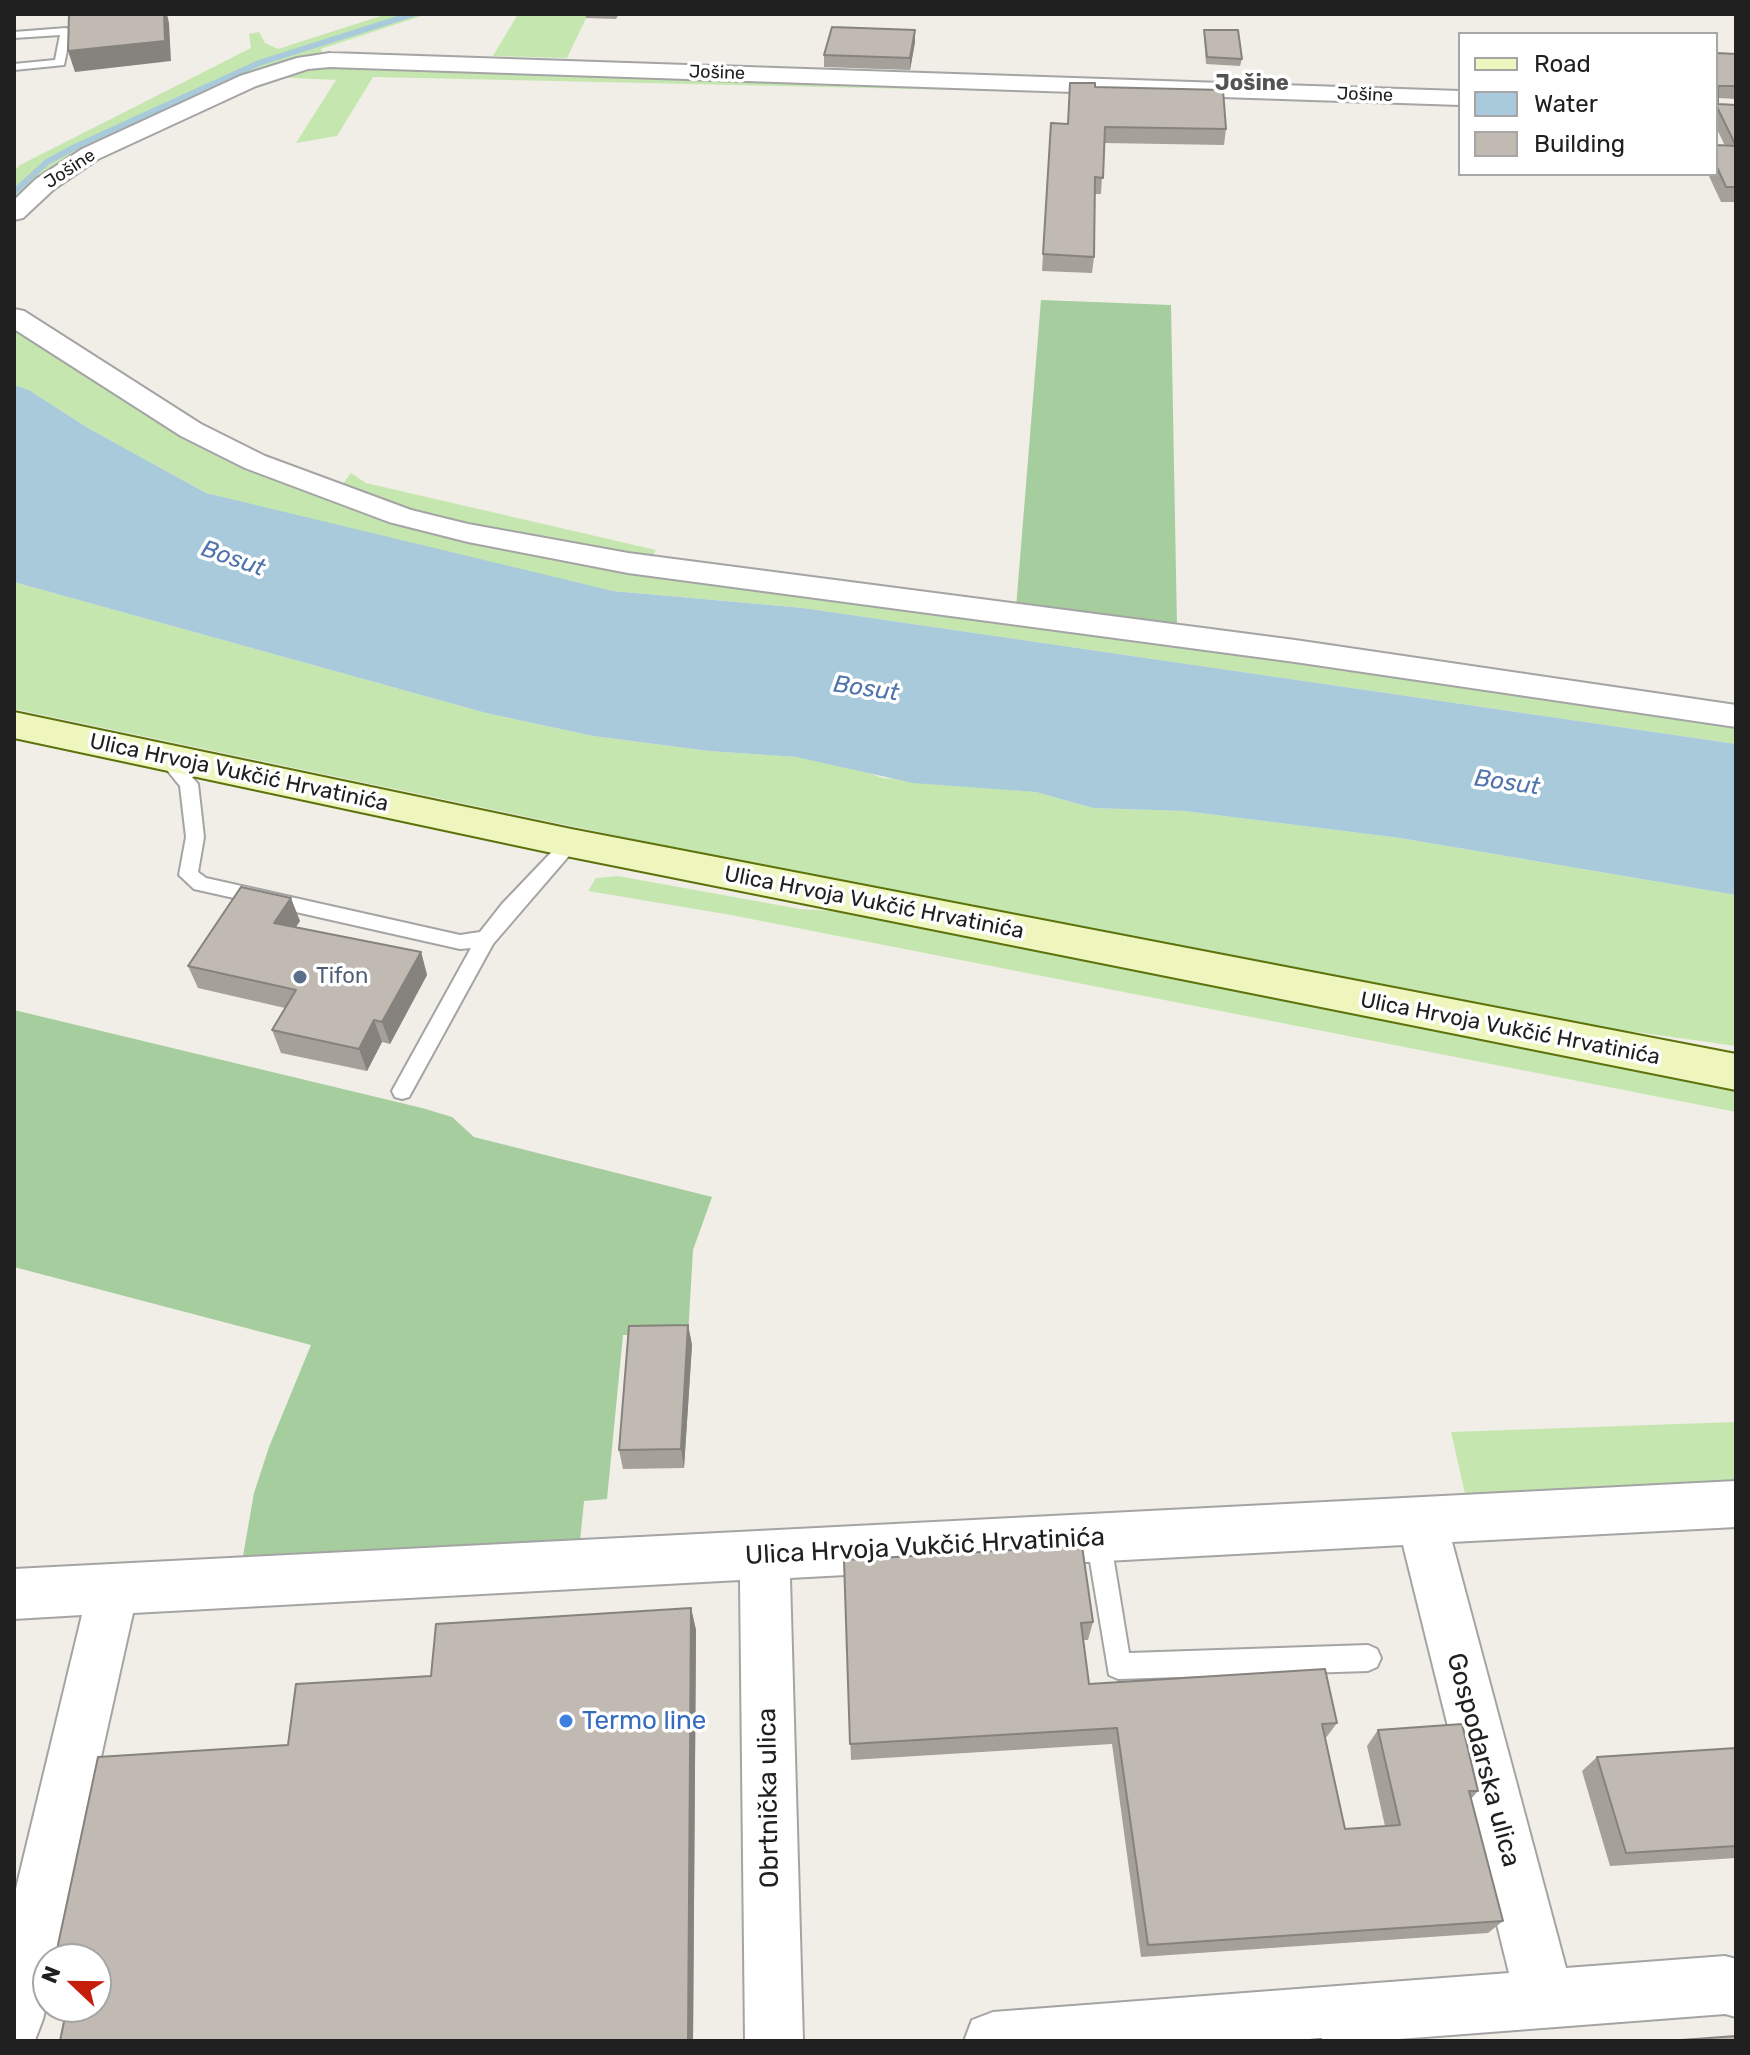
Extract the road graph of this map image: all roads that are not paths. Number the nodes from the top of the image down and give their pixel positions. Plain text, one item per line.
1 (14, 35) edge
2 (14, 67) edge
3 (1458, 98) edge
4 (14, 213) edge
5 (14, 317) edge
6 (1736, 716) edge
7 (14, 725) edge
8 (167, 759) junction
9 (571, 843) junction
10 (486, 939) junction
11 (1736, 1072) edge
12 (402, 1091) dead end
13 (1736, 1504) edge
14 (1421, 1520) junction
15 (1098, 1537) junction
16 (765, 1555) junction
17 (113, 1589) junction
18 (14, 1594) edge
19 (1368, 1658) dead end
20 (1736, 1988) edge
21 (1545, 1999) junction
22 (16, 2003) edge
23 (1330, 2028) edge
24 (774, 2041) edge
25 (993, 2041) edge

1 - 2 lane
3 - 4 street, Jošine
5 - 6 street
7 - 8 main road, Ulica Hrvoja Vukčić Hrvatinića
8 - 9 main road, Ulica Hrvoja Vukčić Hrvatinića
8 - 10 lane
9 - 10 lane
9 - 11 main road, Ulica Hrvoja Vukčić Hrvatinića
10 - 12 lane
13 - 14 street, Ulica Hrvoja Vukčić Hrvatinića
14 - 15 street, Ulica Hrvoja Vukčić Hrvatinića
14 - 21 street, Gospodarska ulica
15 - 16 street, Ulica Hrvoja Vukčić Hrvatinića
15 - 19 lane
16 - 17 street, Ulica Hrvoja Vukčić Hrvatinića
16 - 24 street, Obrtnička ulica
17 - 18 street, Ulica Hrvoja Vukčić Hrvatinića
17 - 22 street
20 - 21 street
21 - 23 street
23 - 25 street

